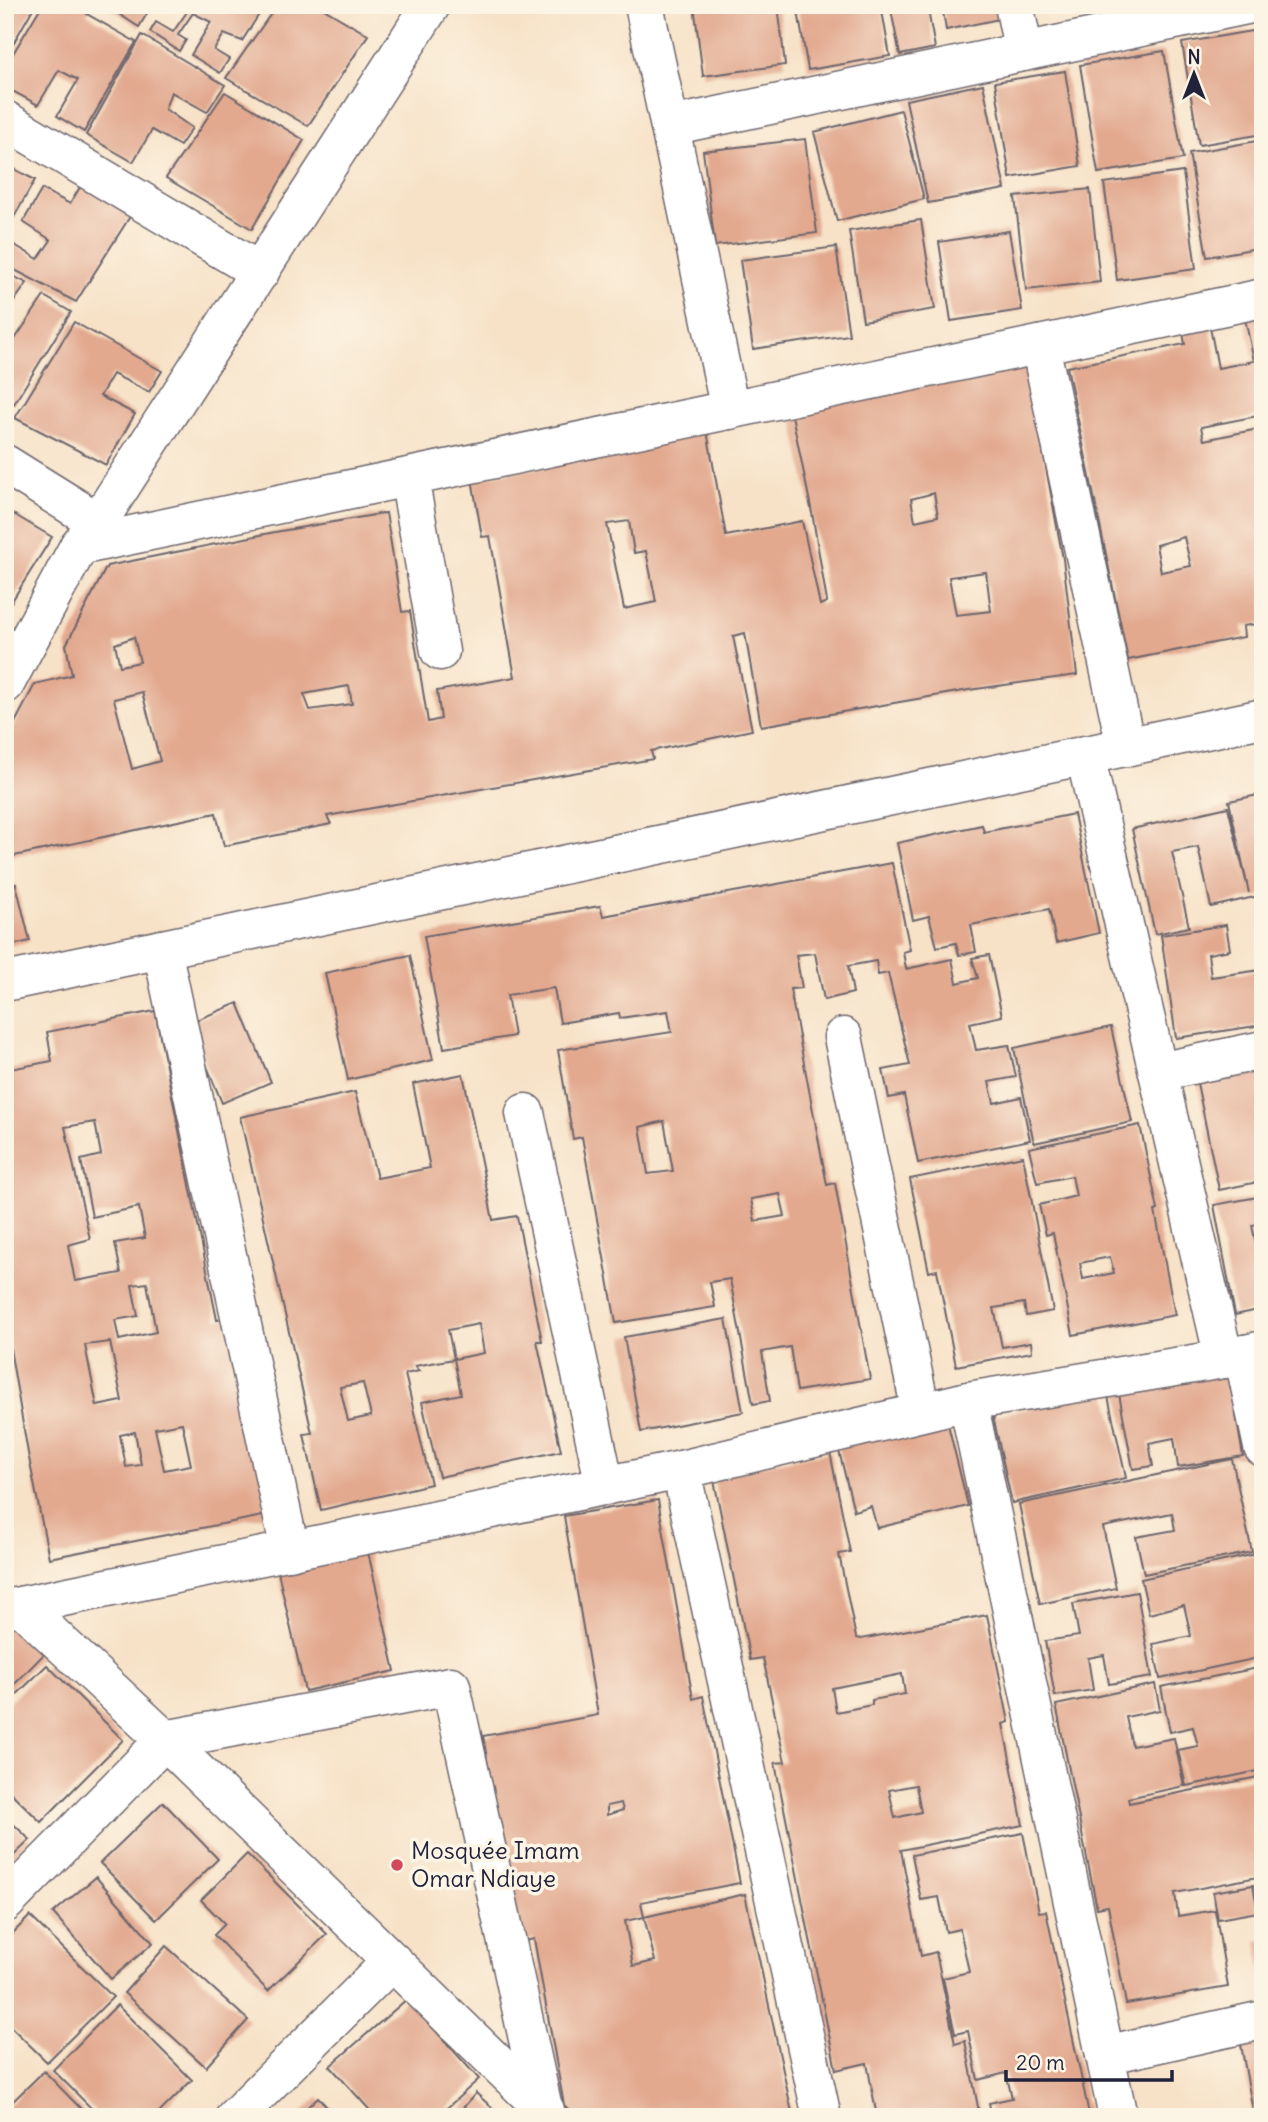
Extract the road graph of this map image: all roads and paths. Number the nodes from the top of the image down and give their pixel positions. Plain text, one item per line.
1 (644, 5) edge
2 (1014, 5) edge
3 (1247, 5) edge
4 (419, 9) edge
5 (1024, 52) junction
6 (5, 120) edge
7 (670, 126) junction
8 (260, 272) junction
9 (1263, 298) edge
10 (1040, 345) junction
11 (730, 410) junction
12 (5, 464) edge
13 (409, 477) junction
14 (89, 534) junction
15 (440, 651) dead end
16 (5, 684) edge
17 (1263, 718) edge
18 (1126, 747) junction
19 (1085, 755) junction
20 (162, 949) junction
21 (5, 982) edge
22 (843, 1037) dead end
23 (1263, 1050) edge
24 (1158, 1072) junction
25 (525, 1113) dead end
26 (1243, 1355) edge
27 (968, 1401) junction
28 (921, 1412) junction
29 (1263, 1447) edge
30 (681, 1470) junction
31 (605, 1486) junction
32 (290, 1551) junction
33 (13, 1608) edge
34 (165, 1740) junction
35 (5, 1903) edge
36 (392, 1961) junction
37 (1263, 2020) edge
38 (1105, 2055) junction
39 (547, 2113) edge
40 (235, 2117) edge
41 (822, 2117) edge
42 (1118, 2117) edge

1 - 7 street
2 - 5 street
3 - 5 street
4 - 8 street
5 - 7 street
6 - 8 street
7 - 11 street
8 - 14 street
9 - 10 street
10 - 11 street
10 - 18 street
11 - 13 street
12 - 14 street
13 - 14 street
13 - 15 street
14 - 16 street
17 - 18 street
18 - 19 street
19 - 20 street
19 - 24 street
20 - 21 street
20 - 32 street
22 - 28 street
23 - 24 street
24 - 26 street
25 - 31 street
26 - 27 street
26 - 29 street
27 - 28 street
27 - 38 street
28 - 30 street
30 - 31 street
30 - 41 street
31 - 32 street
32 - 33 street
33 - 34 street
34 - 35 street
34 - 36 street
34 - 39 street
36 - 39 street
36 - 40 street
37 - 38 street
38 - 42 street

